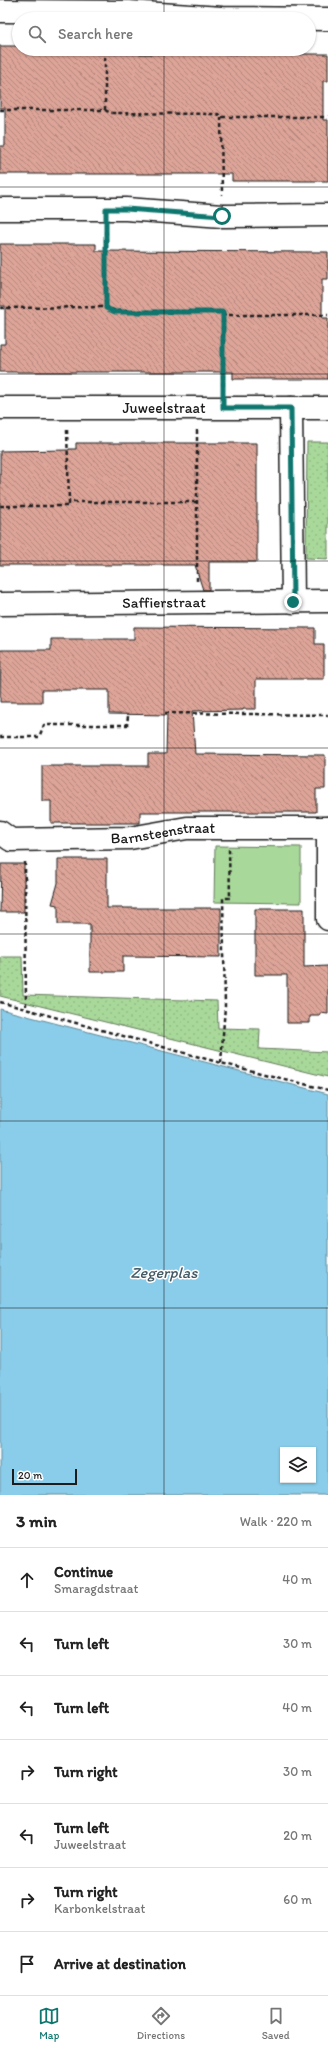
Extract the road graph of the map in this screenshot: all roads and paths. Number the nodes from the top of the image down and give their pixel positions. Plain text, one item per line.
1 (0, 11) edge
2 (128, 12) edge
3 (316, 19) edge
4 (328, 19) edge
5 (105, 56) edge
6 (0, 110) edge
7 (105, 110) junction
8 (220, 117) junction
9 (328, 117) edge
10 (0, 209) edge
11 (106, 209) junction
12 (328, 215) edge
13 (222, 216) junction
14 (0, 308) edge
15 (106, 308) junction
16 (223, 315) junction
17 (328, 315) edge
18 (0, 408) edge
19 (67, 408) junction
20 (197, 408) junction
21 (223, 408) junction
22 (291, 408) junction
23 (328, 408) edge
24 (69, 502) junction
25 (196, 502) junction
26 (0, 506) edge
27 (328, 601) edge
28 (198, 602) junction
29 (293, 602) junction
30 (0, 604) edge
31 (165, 713) dead end
32 (328, 715) edge
33 (128, 716) dead end
34 (0, 737) edge
35 (229, 828) junction
36 (328, 828) edge
37 (0, 832) edge
38 (25, 839) junction
39 (328, 919) edge
40 (0, 1002) edge
41 (26, 1009) junction
42 (221, 1063) junction
43 (328, 1090) edge

1 - 2 street
3 - 4 street
5 - 7 path
6 - 7 path
7 - 8 path
8 - 9 path
8 - 13 path
10 - 11 street
11 - 13 street
11 - 15 path
12 - 13 street
14 - 15 path
15 - 16 path
16 - 17 path
16 - 21 path
18 - 19 street, Juweelstraat
19 - 20 street, Juweelstraat
19 - 24 path
20 - 21 street, Juweelstraat
20 - 25 path
21 - 22 street, Juweelstraat
22 - 23 street, Juweelstraat
22 - 29 street
24 - 25 path
24 - 26 path
25 - 28 path
27 - 29 street, Saffierstraat
28 - 29 street, Saffierstraat
28 - 30 street, Saffierstraat
31 - 32 path
33 - 34 path
35 - 36 street, Barnsteenstraat
35 - 38 street, Barnsteenstraat
35 - 42 path
36 - 39 street, Barnsteenstraat
37 - 38 street, Barnsteenstraat
38 - 41 path
40 - 41 path
41 - 42 path
42 - 43 path

